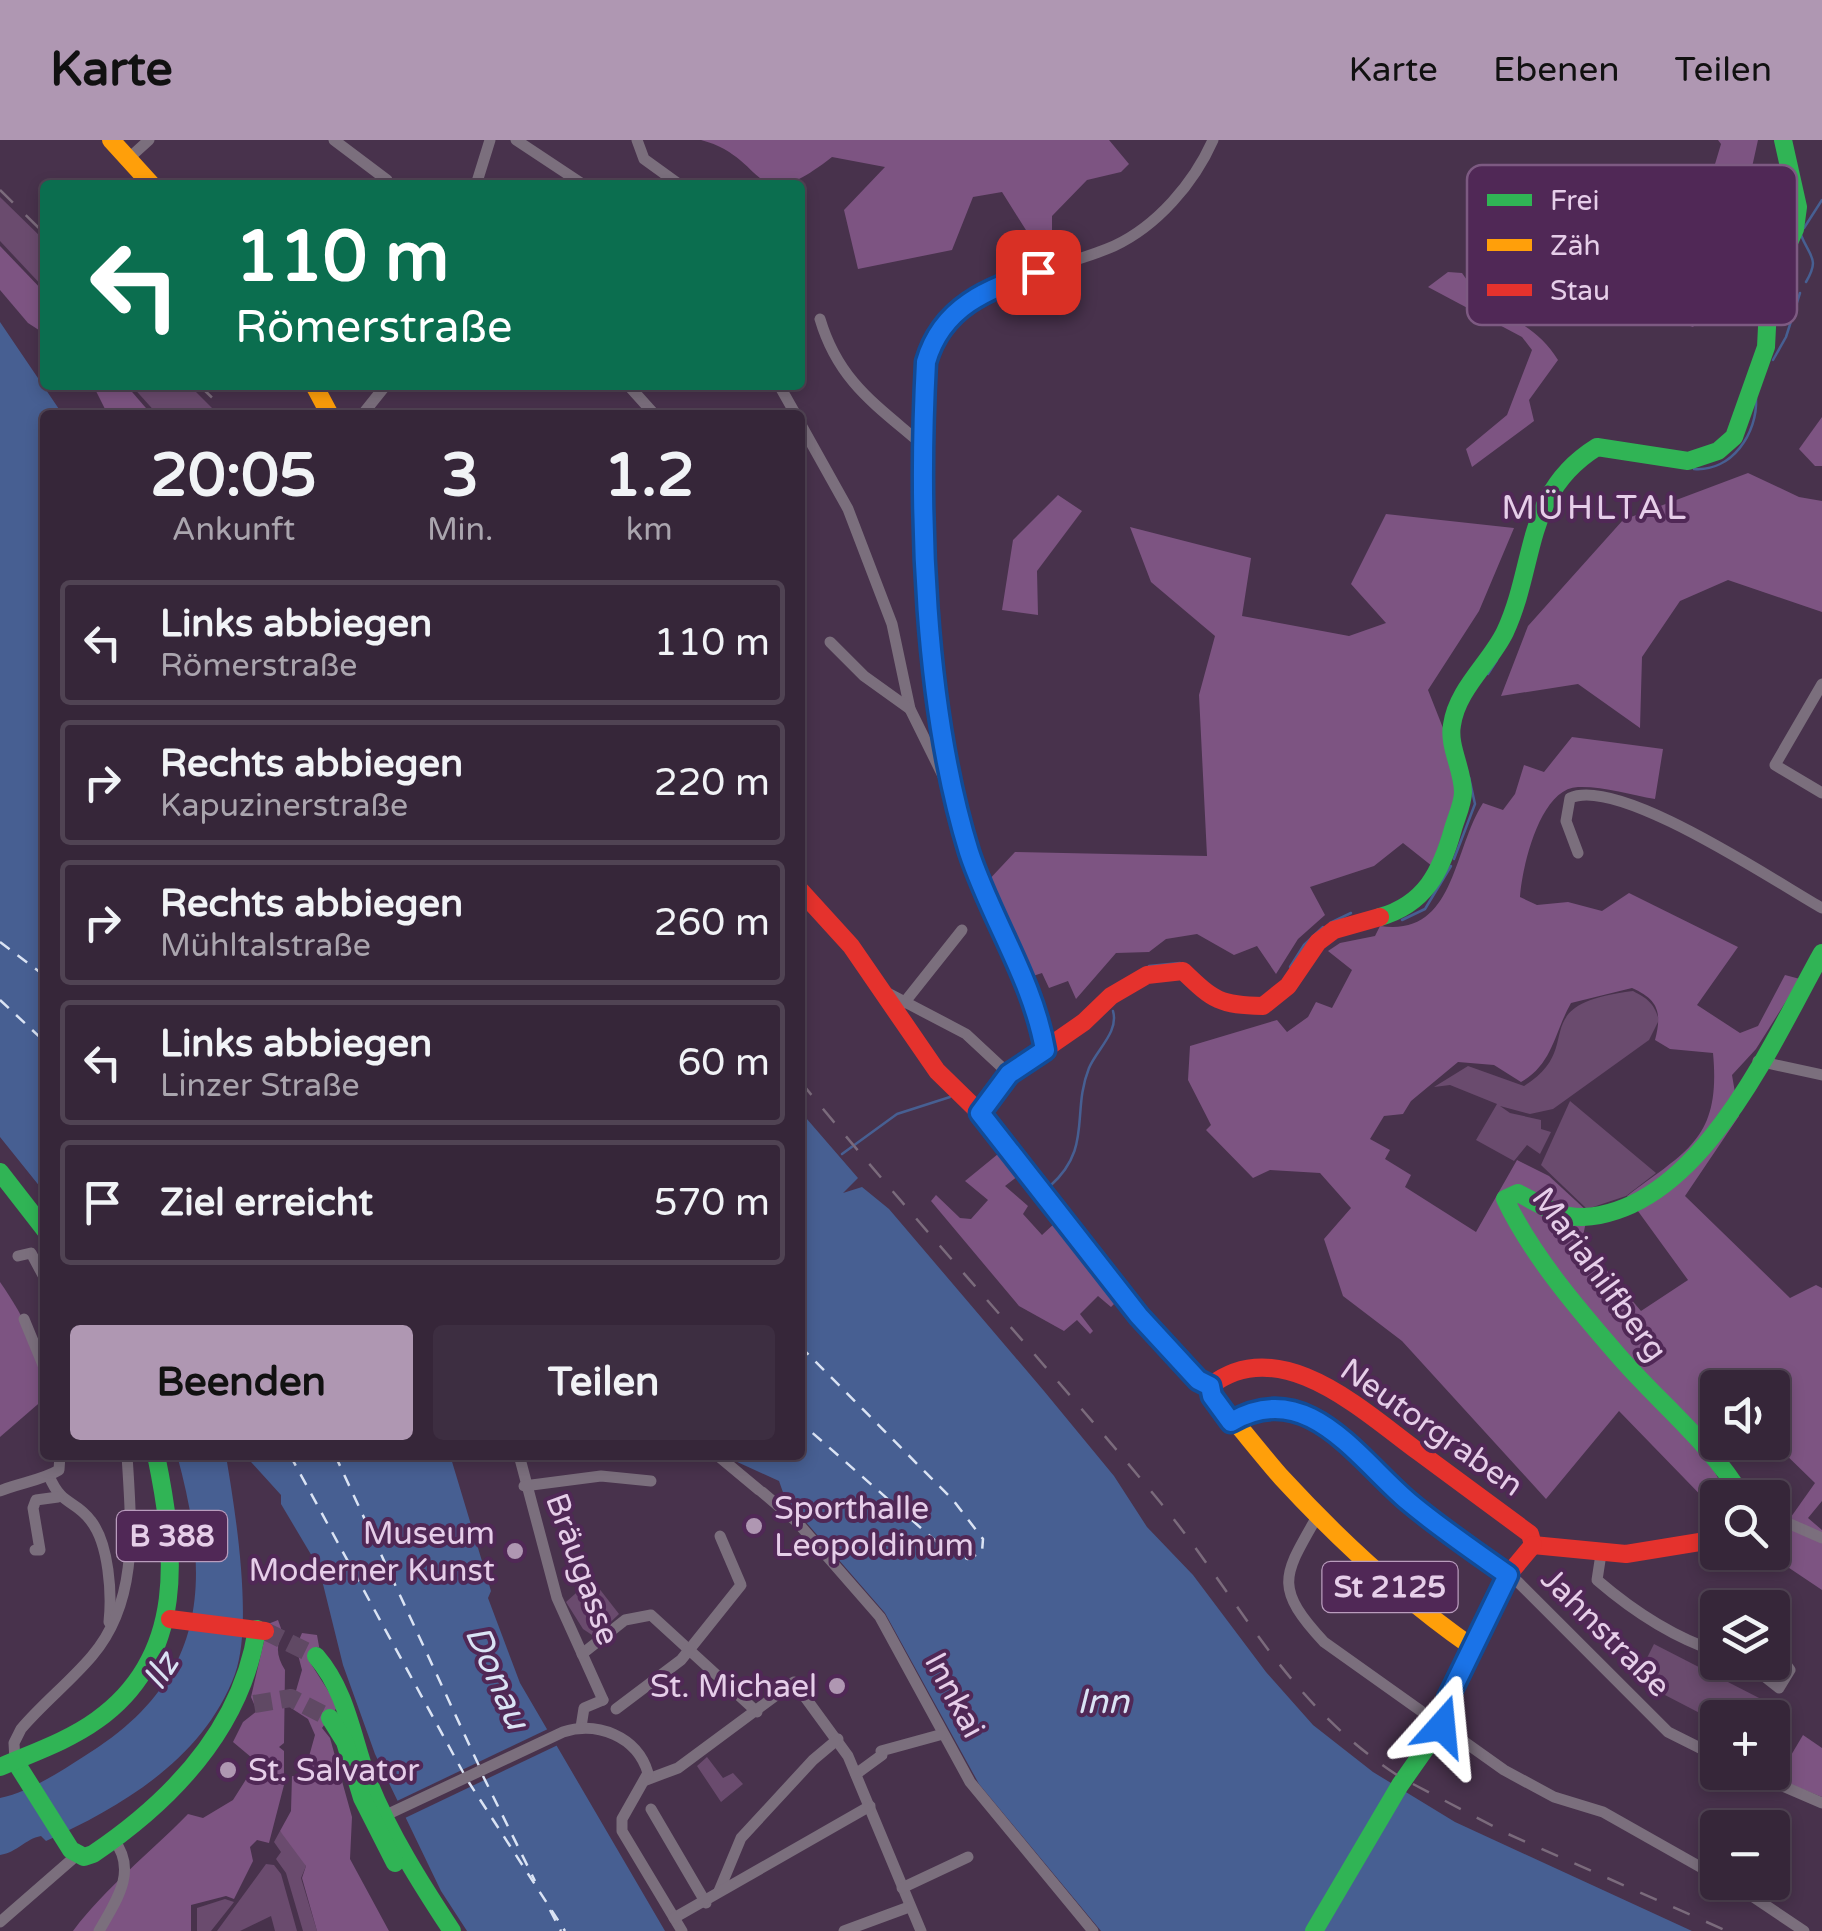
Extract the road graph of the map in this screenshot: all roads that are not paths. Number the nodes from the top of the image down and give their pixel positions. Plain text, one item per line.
1 (111, 140) edge
2 (149, 140) edge
3 (334, 140) edge
4 (490, 140) edge
5 (516, 140) edge
6 (637, 140) edge
7 (1212, 140) edge
8 (1783, 140) edge
9 (128, 159) junction
10 (1789, 165) edge
11 (147, 180) edge
12 (386, 180) dead end
13 (478, 180) edge
14 (576, 180) edge
15 (673, 180) edge
16 (820, 319) dead end
17 (1767, 325) edge
18 (382, 390) edge
19 (632, 390) edge
20 (366, 410) edge
21 (650, 410) edge
22 (805, 431) edge
23 (926, 448) junction
24 (830, 642) dead end
25 (1822, 684) edge
26 (910, 709) junction
27 (1822, 793) edge
28 (957, 805) junction
29 (1578, 853) dead end
30 (805, 895) edge
31 (1822, 908) edge
32 (962, 930) dead end
33 (1822, 952) edge
34 (882, 989) junction
35 (904, 1003) junction
36 (1045, 1050) junction
37 (1758, 1061) junction
38 (1009, 1074) junction
39 (1822, 1075) edge
40 (980, 1113) junction
41 (0, 1172) edge
42 (40, 1224) edge
43 (18, 1256) dead end
44 (40, 1270) edge
45 (24, 1318) dead end
46 (40, 1358) edge
47 (1218, 1380) junction
48 (1231, 1422) junction
49 (60, 1460) edge
50 (128, 1460) edge
51 (157, 1460) edge
52 (520, 1460) edge
53 (723, 1460) edge
54 (50, 1476) junction
55 (1732, 1480) edge
56 (651, 1481) dead end
57 (524, 1486) junction
58 (0, 1491) edge
59 (58, 1497) junction
60 (1318, 1515) junction
61 (1790, 1524) edge
62 (720, 1536) dead end
63 (1822, 1538) edge
64 (1700, 1544) edge
65 (1533, 1545) junction
66 (35, 1550) dead end
67 (1601, 1554) junction
68 (1508, 1575) junction
69 (170, 1619) junction
70 (108, 1631) junction
71 (1700, 1644) edge
72 (1472, 1647) junction
73 (691, 1648) junction
74 (582, 1654) junction
75 (316, 1656) tunnel mouth
76 (603, 1700) junction
77 (254, 1704) tunnel mouth
78 (616, 1709) junction
79 (757, 1712) junction
80 (330, 1718) tunnel mouth
81 (228, 1722) junction
82 (1442, 1726) junction
83 (580, 1727) junction
84 (614, 1733) junction
85 (943, 1734) junction
86 (838, 1739) junction
87 (1700, 1748) edge
88 (7, 1764) edge
89 (856, 1774) junction
90 (646, 1780) junction
91 (1790, 1789) edge
92 (1822, 1802) edge
93 (870, 1806) junction
94 (652, 1809) dead end
95 (386, 1816) junction
96 (114, 1840) junction
97 (77, 1855) junction
98 (968, 1857) dead end
99 (1700, 1866) edge
100 (902, 1888) junction
101 (719, 1891) junction
102 (1758, 1900) edge
103 (705, 1902) junction
104 (909, 1908) junction
105 (674, 1918) junction
106 (0, 1922) edge
107 (98, 1931) edge
108 (439, 1931) edge
109 (452, 1931) edge
110 (682, 1931) edge
111 (844, 1931) edge
112 (921, 1931) edge
113 (1093, 1931) edge
114 (1314, 1931) edge
115 (1804, 1931) edge

1 - 9 main road
2 - 9 street
3 - 12 street
4 - 13 street
5 - 14 street
6 - 15 street
7 - 23 street
8 - 10 main road
9 - 11 main road
16 - 23 street
17 - 36 main road
18 - 20 street
19 - 21 street
22 - 26 street
23 - 28 street
24 - 26 street
25 - 27 street
26 - 28 street
28 - 36 street
29 - 31 street
30 - 34 main road, St 2125
32 - 35 street
33 - 37 main road
34 - 35 street
34 - 40 main road, St 2125
35 - 38 street
36 - 38 main road
37 - 39 street
37 - 55 main road, Mariahilfberg
38 - 40 main road
40 - 47 main road, St 2125
41 - 42 main road
43 - 44 street
45 - 46 street
47 - 48 main road, St 2125
47 - 65 main road, Neutorgraben
48 - 60 main road, St 2125
48 - 68 street, Jahnstraße
49 - 54 street
50 - 70 street
51 - 69 main road, B 388
52 - 57 street, Bräugasse
53 - 85 street, Innkai
54 - 58 street
54 - 59 street
56 - 57 street
57 - 74 street, Bräugasse
59 - 66 street
59 - 70 street
60 - 72 main road, St 2125
60 - 82 street
61 - 63 street
62 - 73 street
64 - 67 main road
65 - 67 main road
65 - 68 main road
67 - 71 street
68 - 72 main road
68 - 87 street, Jahnstraße
69 - 81 main road
69 - 88 main road
70 - 88 street
72 - 82 main road, St 2125
73 - 74 street
73 - 78 street
73 - 79 street
74 - 76 street, Bräugasse
75 - 95 main road
76 - 78 street
76 - 83 street
77 - 81 main road
78 - 84 street
79 - 86 street
79 - 90 street
80 - 95 main road
81 - 96 main road
82 - 99 street
82 - 114 main road, St 2125
83 - 84 street
83 - 95 street
84 - 90 street
85 - 89 street
85 - 113 street, Innkai
86 - 89 street
86 - 101 street
88 - 97 main road
89 - 93 street
90 - 105 street
91 - 92 street
93 - 100 street
93 - 101 street
94 - 103 street
95 - 108 main road
95 - 109 main road
96 - 97 main road
96 - 107 street
97 - 106 street
98 - 100 street
100 - 104 street
101 - 103 street
102 - 115 street
103 - 105 street
104 - 111 street
104 - 112 street
105 - 110 street

